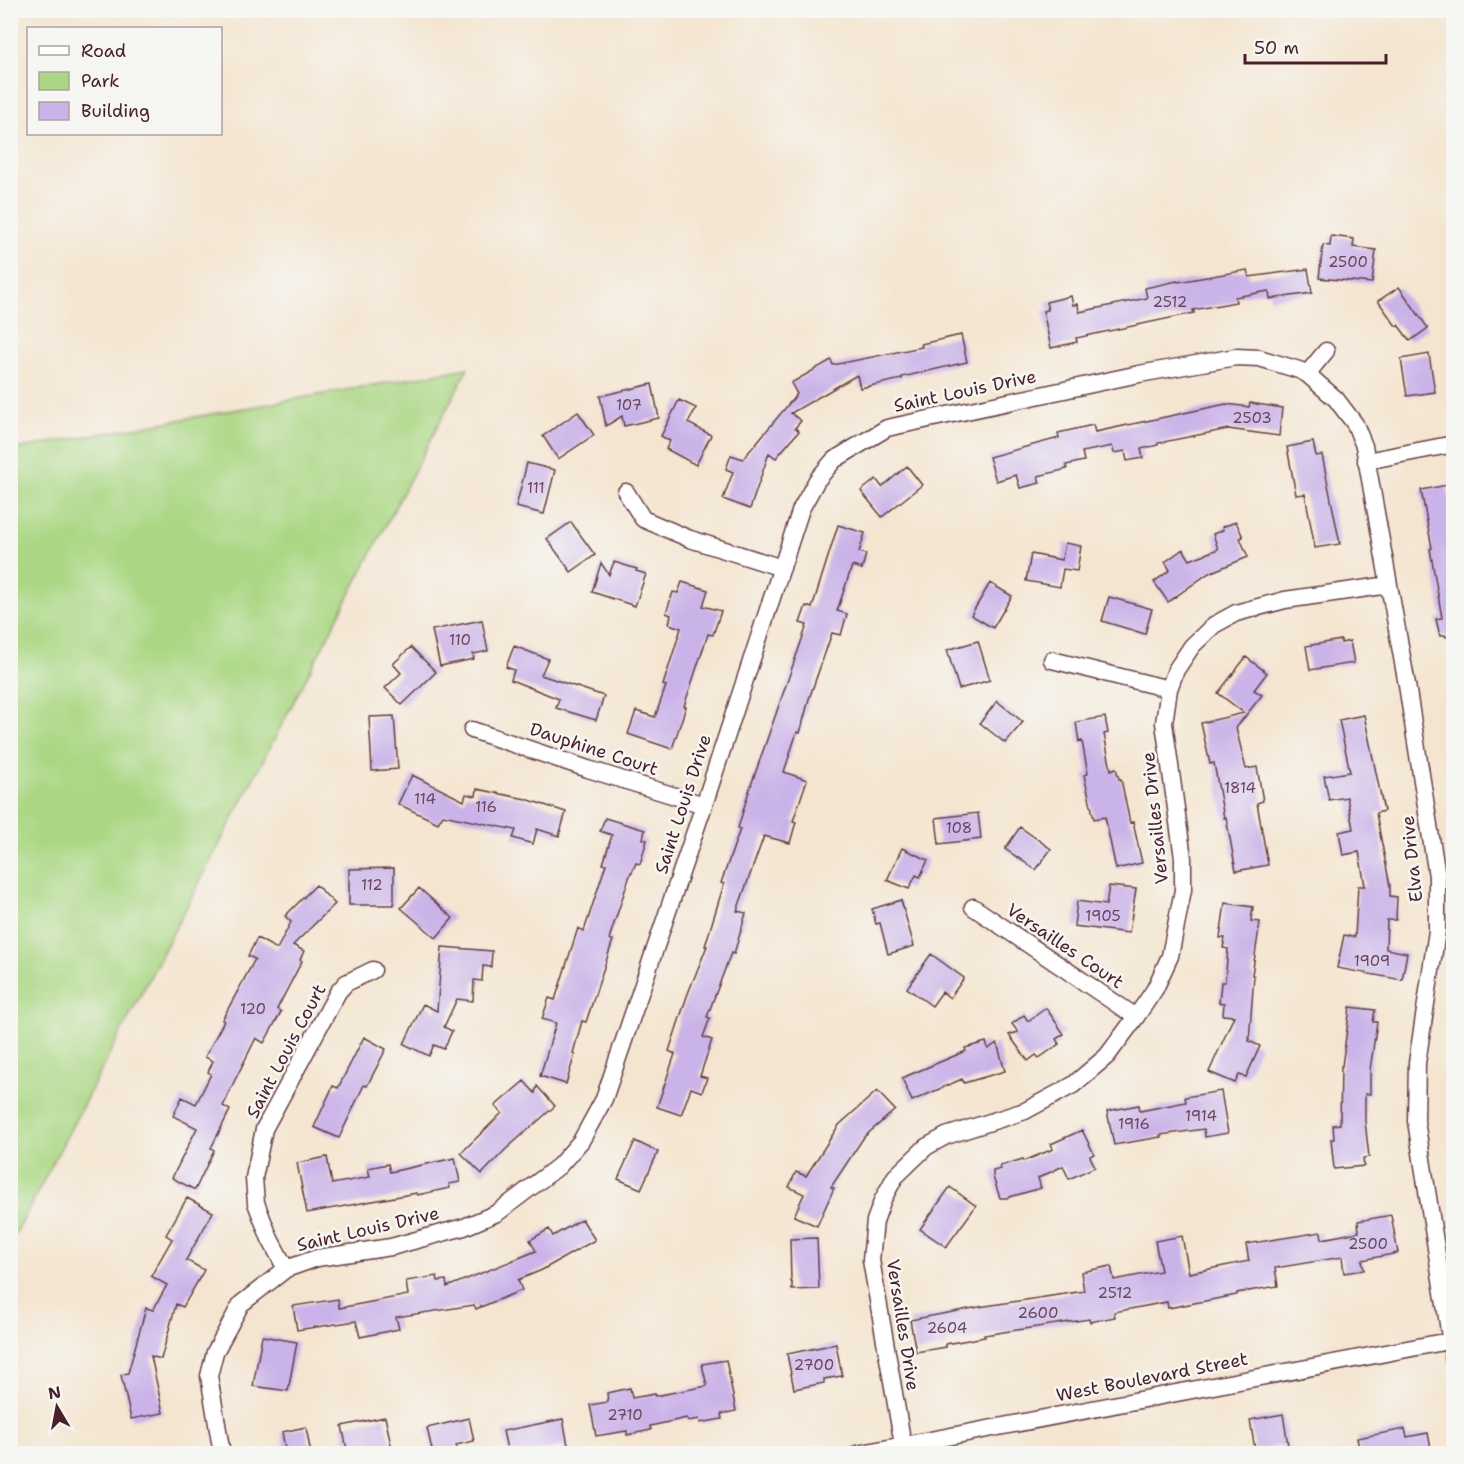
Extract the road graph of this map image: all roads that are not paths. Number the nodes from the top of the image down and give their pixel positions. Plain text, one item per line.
1 (1326, 351) dead end
2 (1307, 374) junction
3 (1454, 444) edge
4 (1366, 461) junction
5 (626, 492) dead end
6 (782, 568) junction
7 (1389, 585) junction
8 (1052, 660) dead end
9 (1169, 689) junction
10 (472, 730) dead end
11 (704, 804) junction
12 (972, 907) dead end
13 (373, 970) dead end
14 (1136, 1017) junction
15 (286, 1269) junction
16 (1451, 1340) edge
17 (1454, 1362) edge
18 (903, 1445) junction
19 (222, 1454) edge
20 (857, 1454) edge

1 - 2 street
2 - 4 street, Elva Drive
2 - 6 street, Saint Louis Drive
3 - 4 street
4 - 7 street, Elva Drive
5 - 6 street
6 - 11 street, Saint Louis Drive
7 - 9 street, Versailles Drive
7 - 16 street, Elva Drive
8 - 9 street
9 - 14 street, Versailles Drive
10 - 11 street, Dauphine Court
11 - 15 street, Saint Louis Drive
12 - 14 street, Versailles Court
13 - 15 street, Saint Louis Court
14 - 18 street, Versailles Drive
15 - 19 street, Saint Louis Drive
16 - 17 street, Elva Drive
16 - 18 street, West Boulevard Street
18 - 20 street, West Boulevard Street

